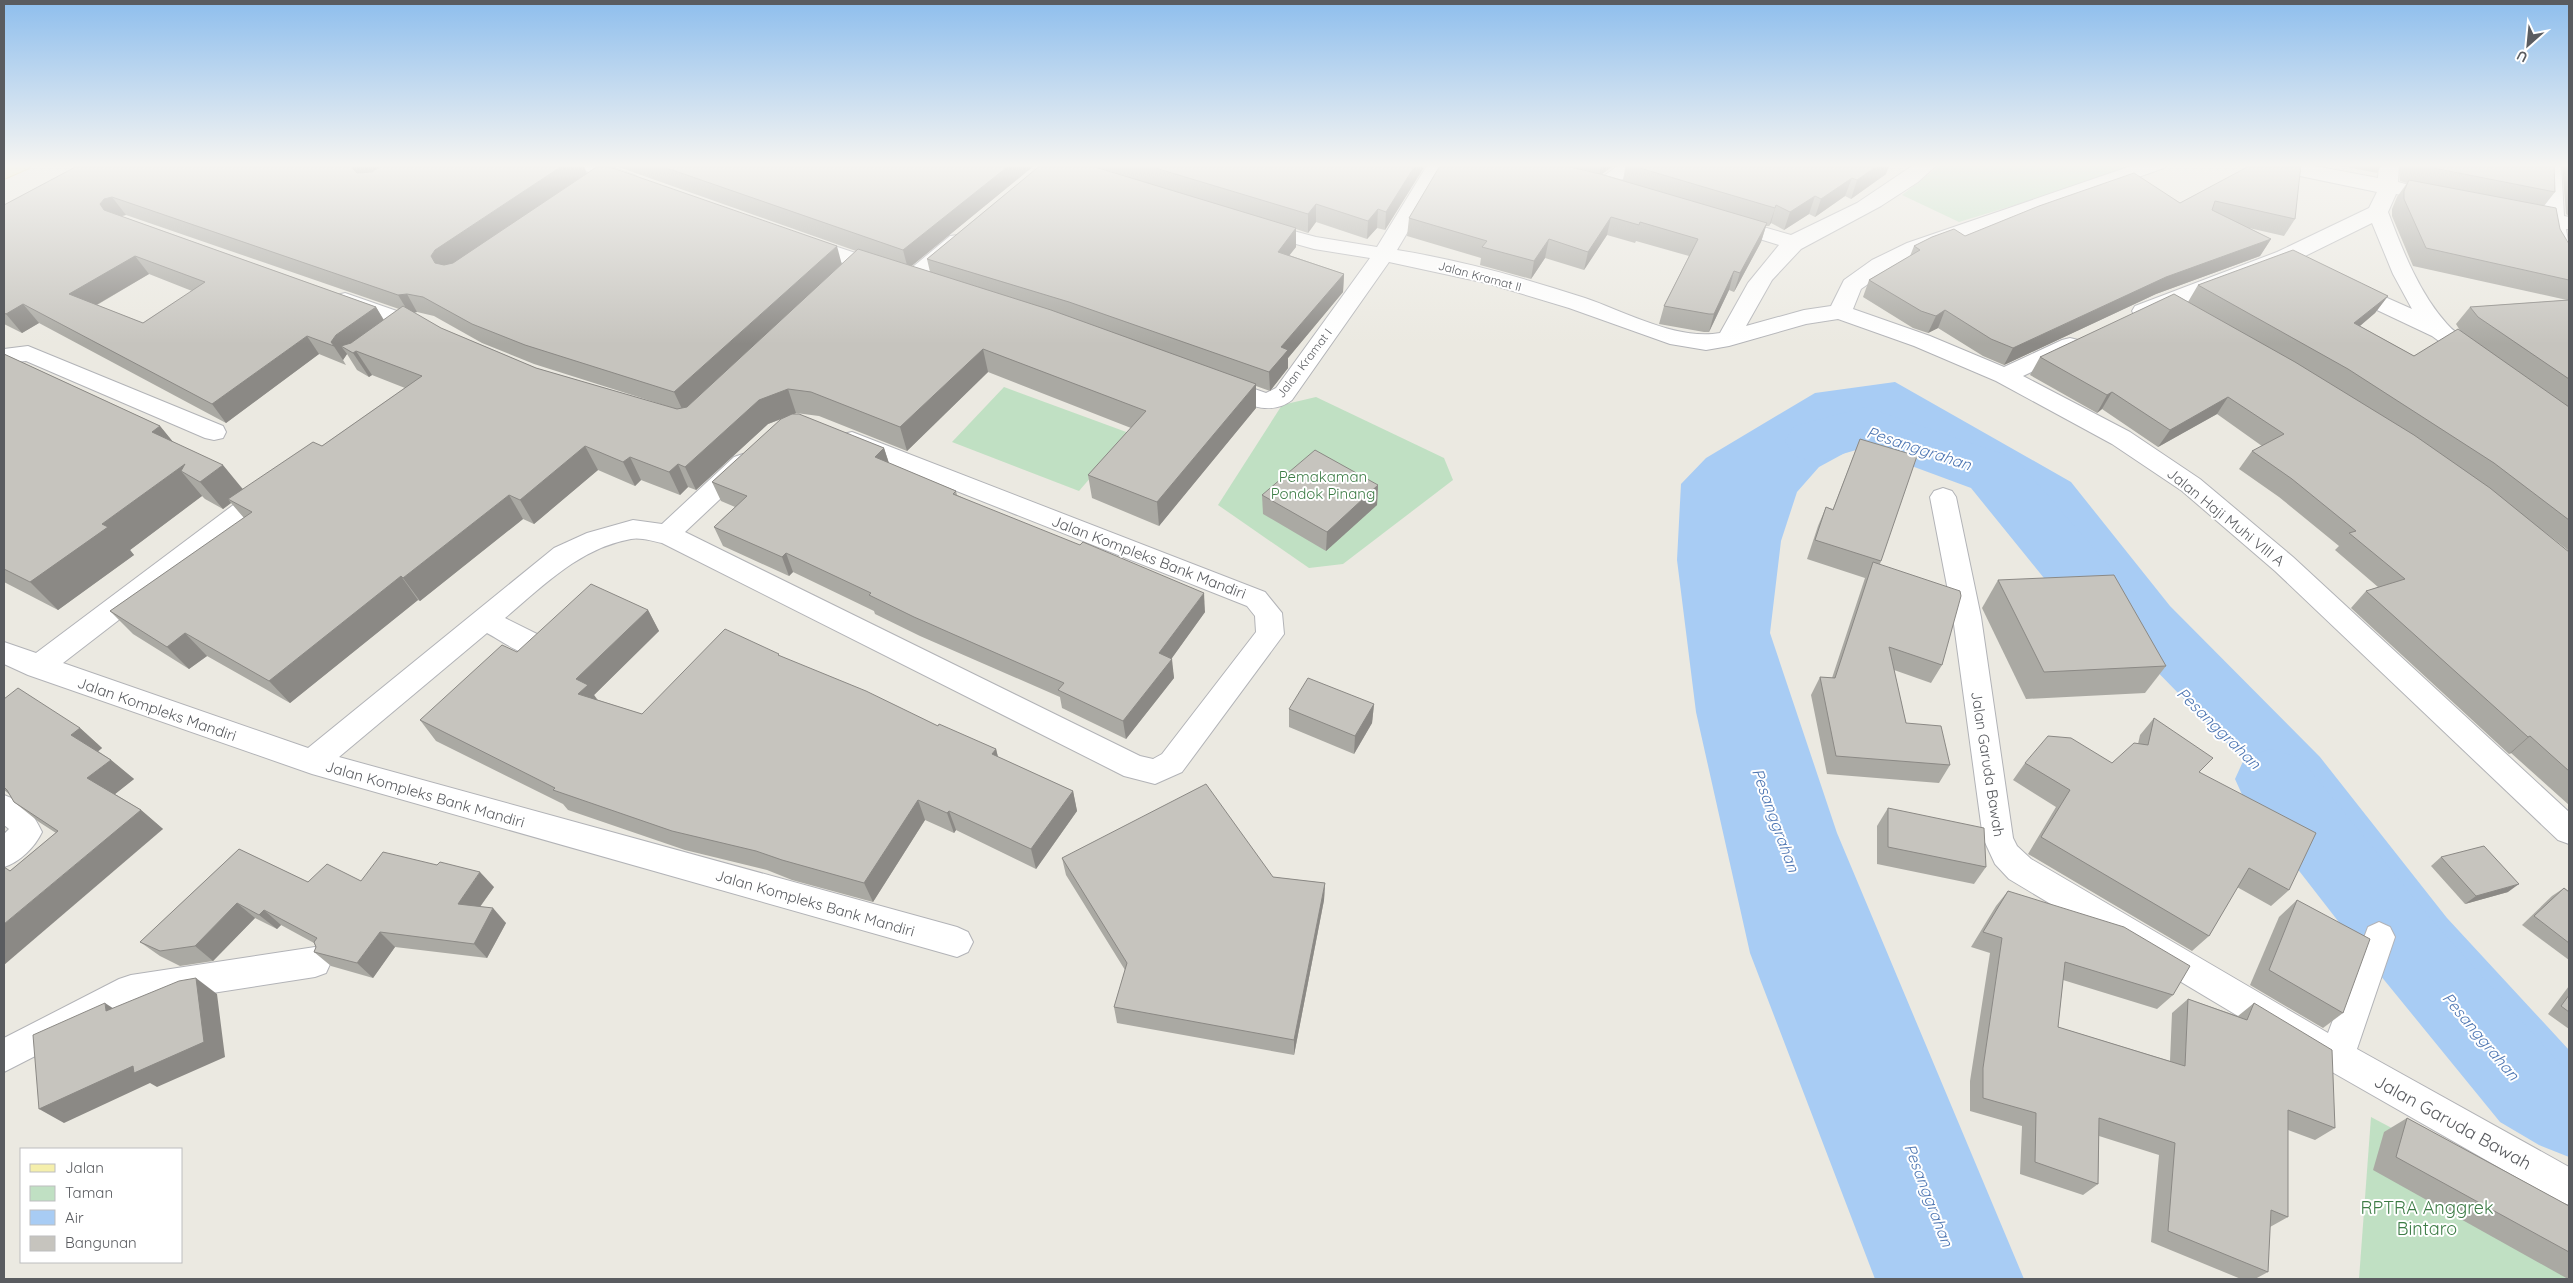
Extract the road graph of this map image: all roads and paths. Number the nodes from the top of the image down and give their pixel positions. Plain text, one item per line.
1 (1243, 224) edge
2 (1402, 224) edge
3 (1732, 224) edge
4 (1834, 224) edge
5 (1984, 224) edge
6 (2353, 224) edge
7 (2382, 224) edge
8 (2562, 224) edge
9 (970, 231) edge
10 (786, 236) edge
11 (1794, 244) junction
12 (1383, 255) junction
13 (2285, 257) junction
14 (2569, 264) edge
15 (911, 280) junction
16 (936, 287) edge
17 (327, 294) edge
18 (2165, 300) junction
19 (1840, 312) junction
20 (2191, 315) edge
21 (2120, 322) edge
22 (2440, 331) junction
23 (2085, 338) edge
24 (1729, 339) junction
25 (386, 340) edge
26 (4, 356) edge
27 (2491, 368) edge
28 (2004, 376) junction
29 (1200, 378) edge
30 (828, 431) edge
31 (214, 432) dead end
32 (757, 450) edge
33 (290, 475) edge
34 (1944, 497) dead end
35 (667, 534) junction
36 (484, 620) junction
37 (535, 646) edge
38 (4, 653) edge
39 (38, 667) junction
40 (312, 762) junction
41 (4, 808) edge
42 (2569, 831) edge
43 (4, 854) edge
44 (2379, 937) dead end
45 (957, 942) dead end
46 (315, 962) edge
47 (9, 1047) edge
48 (2337, 1056) junction
49 (2569, 1187) edge

1 - 12 street, Jalan Kramat II
2 - 12 street, Jalan Kramat I
3 - 11 street
4 - 11 street
5 - 19 street
6 - 13 street
7 - 22 street
8 - 14 street
9 - 15 street
10 - 15 street
11 - 24 street
12 - 24 street, Jalan Kramat II
12 - 29 street, Jalan Kramat I
13 - 18 street
13 - 22 street
15 - 16 street
17 - 25 street
18 - 20 street
18 - 21 street
19 - 24 street, Jalan Haji Muhi VIII A
19 - 28 street, Jalan Haji Muhi VIII A
22 - 27 street
23 - 28 street
26 - 31 street
28 - 42 street, Jalan Haji Muhi VIII A
30 - 35 street, Jalan Kompleks Bank Mandiri
32 - 35 street
33 - 39 street
34 - 48 street, Jalan Garuda Bawah
35 - 36 street, Jalan Kompleks Bank Mandiri
36 - 37 street
36 - 40 street, Jalan Kompleks Bank Mandiri
38 - 39 street, Jalan Kompleks Mandiri
39 - 40 street, Jalan Kompleks Mandiri
40 - 45 street, Jalan Kompleks Bank Mandiri
41 - 43 street
44 - 48 street
46 - 47 street
48 - 49 street, Jalan Garuda Bawah

